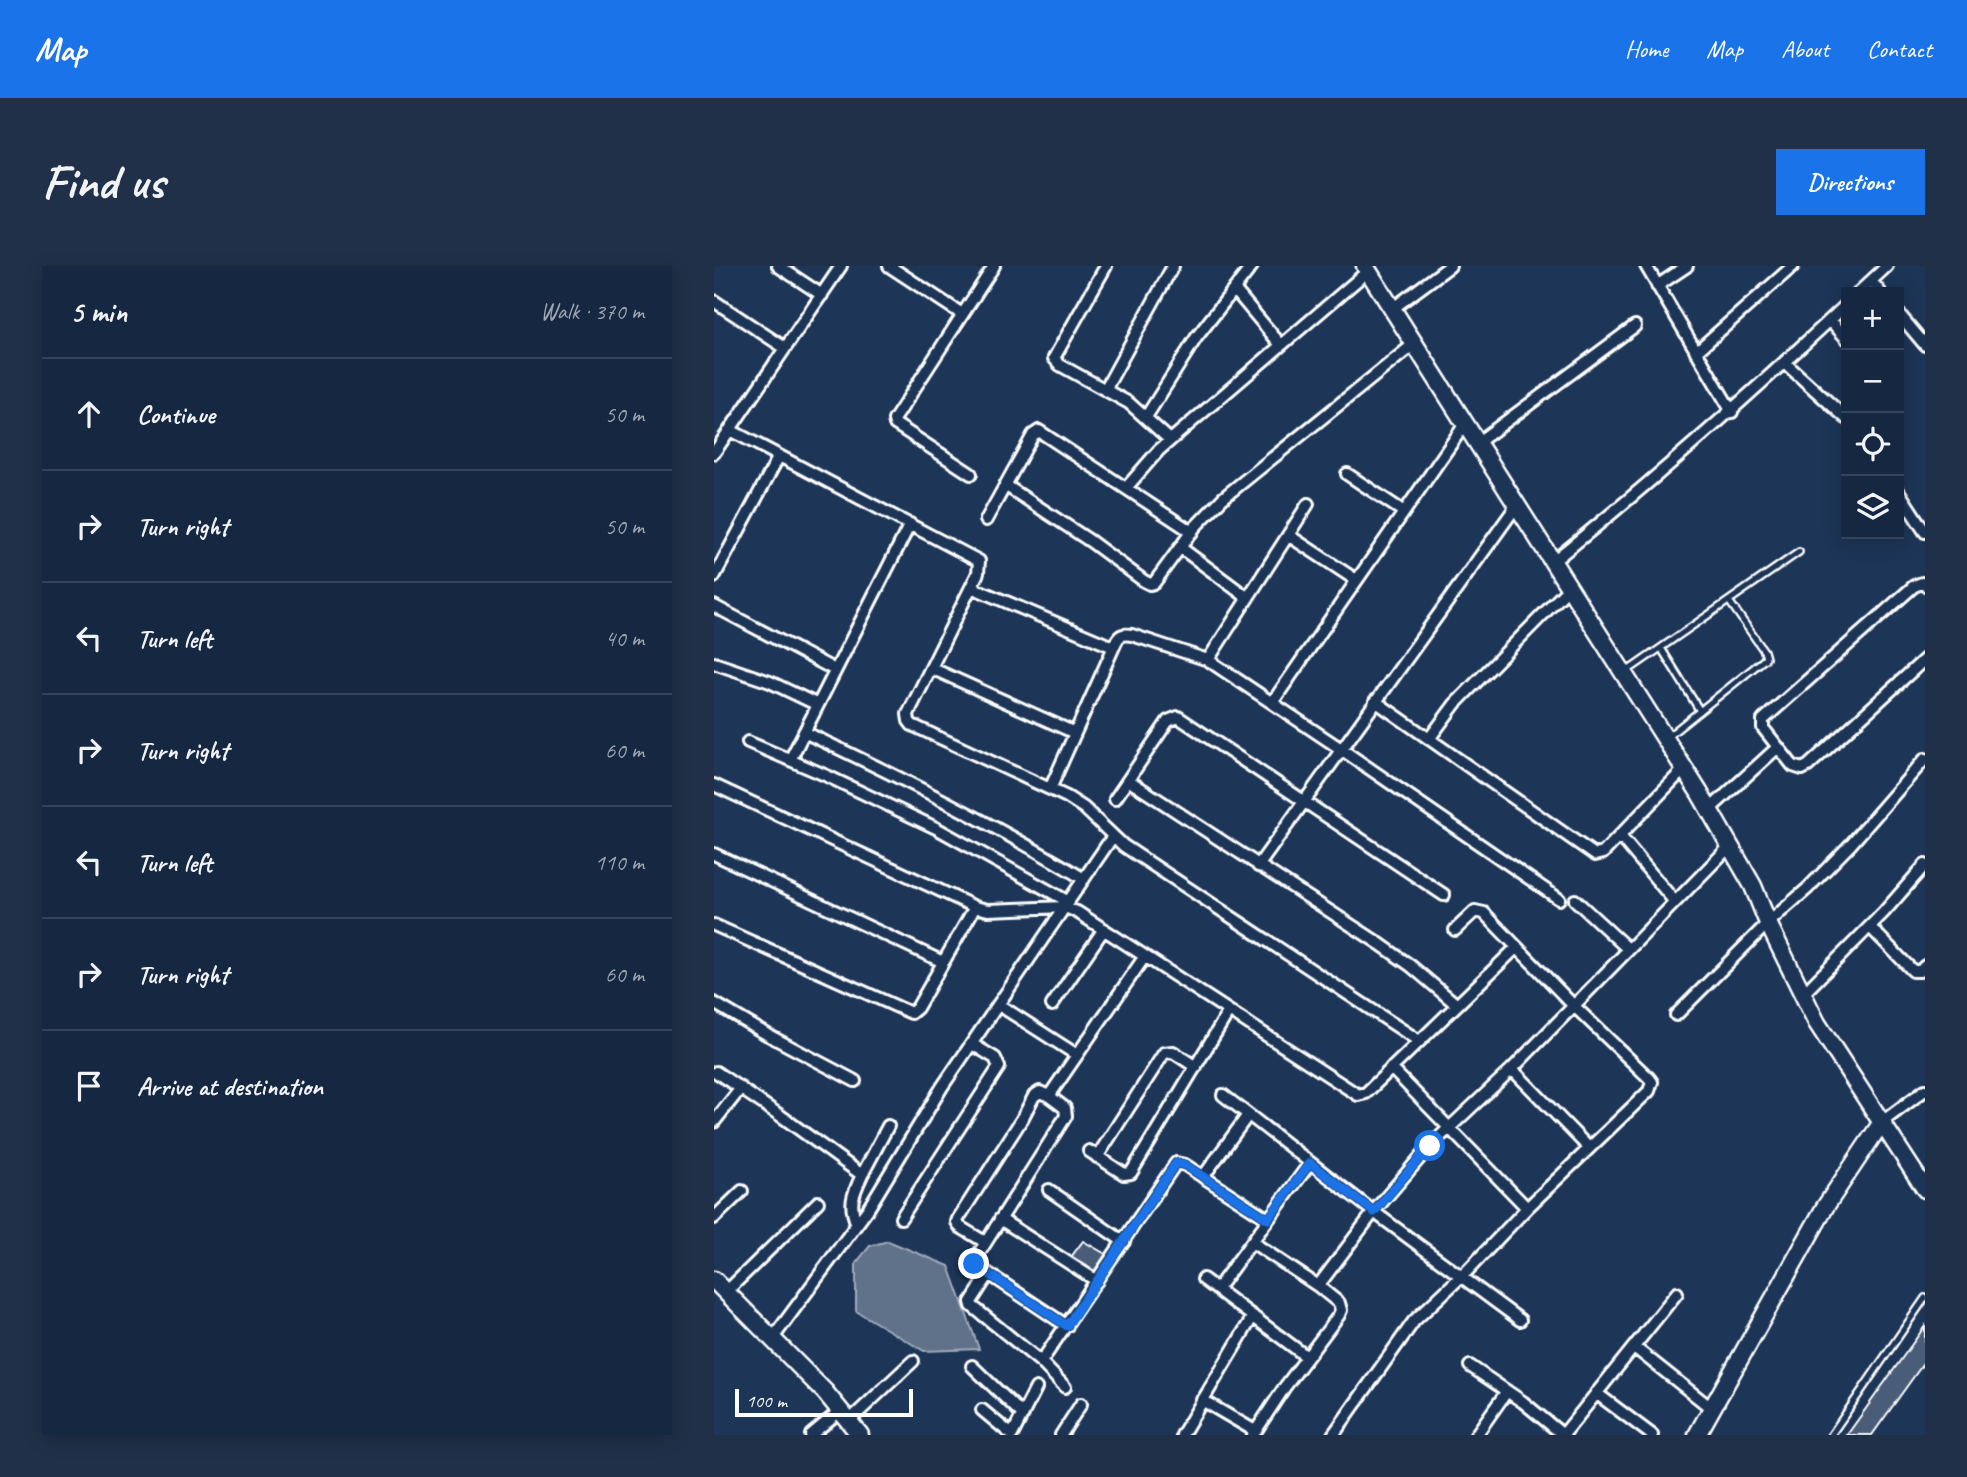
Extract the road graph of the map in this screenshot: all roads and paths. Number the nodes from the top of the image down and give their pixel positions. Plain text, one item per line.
1 (778, 266) edge
2 (841, 266) edge
3 (888, 266) edge
4 (994, 266) edge
5 (1106, 266) edge
6 (1173, 266) edge
7 (1252, 266) edge
8 (1450, 266) edge
9 (1646, 266) edge
10 (1687, 266) edge
11 (1793, 266) edge
12 (1887, 266) edge
13 (1367, 268) edge
14 (1871, 281) junction
15 (1657, 286) junction
16 (1864, 287) edge
17 (1876, 287) edge
18 (1234, 289) junction
19 (821, 295) junction
20 (714, 301) edge
21 (1392, 309) junction
22 (1841, 310) edge
23 (962, 314) junction
24 (1830, 320) junction
25 (1904, 320) edge
26 (1635, 326) dead end
27 (1841, 332) edge
28 (1414, 344) junction
29 (1281, 345) junction
30 (1925, 345) edge
31 (785, 348) junction
32 (1696, 352) junction
33 (1785, 363) junction
34 (1106, 388) junction
35 (1732, 412) junction
36 (1841, 413) edge
37 (1146, 416) junction
38 (1465, 424) junction
39 (730, 430) junction
40 (1170, 440) junction
41 (1477, 443) junction
42 (714, 453) edge
43 (779, 456) junction
44 (971, 474) dead end
45 (1347, 474) dead end
46 (1005, 485) junction
47 (1126, 488) junction
48 (1904, 500) edge
49 (1308, 504) dead end
50 (1517, 505) junction
51 (1404, 512) junction
52 (986, 520) dead end
53 (910, 524) junction
54 (1192, 532) junction
55 (1925, 533) edge
56 (1288, 535) junction
57 (1181, 548) junction
58 (1799, 552) dead end
59 (1552, 562) junction
60 (714, 577) edge
61 (1356, 580) junction
62 (1925, 585) edge
63 (971, 587) junction
64 (1569, 588) junction
65 (1248, 598) junction
66 (1729, 601) junction
67 (714, 606) edge
68 (1113, 647) junction
69 (1661, 648) junction
70 (1925, 659) edge
71 (1208, 660) junction
72 (714, 663) edge
73 (931, 668) junction
74 (835, 670) junction
75 (1624, 674) junction
76 (1376, 701) junction
77 (1272, 703) junction
78 (818, 705) junction
79 (1700, 711) junction
80 (804, 732) junction
81 (1074, 733) junction
82 (1666, 738) junction
83 (1429, 739) junction
84 (748, 742) dead end
85 (1778, 747) junction
86 (1341, 749) junction
87 (1925, 759) edge
88 (790, 760) junction
89 (1684, 769) junction
90 (1128, 780) junction
91 (714, 785) edge
92 (1050, 789) junction
93 (1115, 799) dead end
94 (1303, 802) junction
95 (1709, 810) junction
96 (1113, 836) junction
97 (1620, 836) junction
98 (1730, 846) junction
99 (714, 854) edge
100 (1925, 865) edge
101 (1258, 866) junction
102 (1084, 879) junction
103 (1444, 895) dead end
104 (1559, 899) dead end
105 (1576, 900) dead end
106 (1675, 902) junction
107 (1067, 905) junction
108 (975, 908) junction
109 (1768, 922) junction
110 (714, 925) edge
111 (1870, 927) junction
112 (1104, 929) junction
113 (1455, 930) dead end
114 (1517, 947) junction
115 (1628, 949) junction
116 (1145, 956) junction
117 (943, 962) junction
118 (1925, 966) edge
119 (1803, 994) junction
120 (714, 1003) edge
121 (999, 1005) junction
122 (1457, 1005) junction
123 (1573, 1005) junction
124 (1052, 1006) dead end
125 (1229, 1011) junction
126 (1676, 1015) dead end
127 (1419, 1041) junction
128 (972, 1044) junction
129 (1077, 1055) junction
130 (1196, 1066) junction
131 (1391, 1068) junction
132 (1512, 1069) junction
133 (716, 1072) dead end
134 (855, 1081) dead end
135 (741, 1088) junction
136 (1925, 1090) edge
137 (1223, 1095) dead end
138 (1049, 1096) junction
139 (1248, 1115) junction
140 (714, 1122) edge
141 (1882, 1122) junction
142 (888, 1126) dead end
143 (1449, 1128) junction
144 (1589, 1148) junction
145 (1310, 1163) junction
146 (862, 1175) junction
147 (1203, 1177) junction
148 (1925, 1189) edge
149 (1049, 1190) dead end
150 (741, 1191) dead end
151 (818, 1202) dead end
152 (1527, 1208) junction
153 (1374, 1212) junction
154 (714, 1218) edge
155 (901, 1218) dead end
156 (1000, 1219) junction
157 (1268, 1219) junction
158 (857, 1224) junction
159 (985, 1242) junction
160 (1124, 1242) junction
161 (1252, 1242) junction
162 (989, 1274) junction
163 (1461, 1277) junction
164 (1203, 1279) dead end
165 (714, 1280) edge
166 (1097, 1282) junction
167 (1318, 1286) junction
168 (1217, 1289) junction
169 (727, 1291) junction
170 (1677, 1293) dead end
171 (1925, 1298) edge
172 (1253, 1317) junction
173 (1520, 1320) dead end
174 (1067, 1326) junction
175 (773, 1338) junction
176 (1634, 1347) junction
177 (1307, 1357) junction
178 (913, 1362) dead end
179 (1041, 1363) junction
180 (972, 1366) dead end
181 (1470, 1366) dead end
182 (1065, 1387) dead end
183 (1036, 1388) dead end
184 (1507, 1391) junction
185 (1597, 1394) junction
186 (1202, 1400) junction
187 (1081, 1404) dead end
188 (1712, 1408) junction
189 (982, 1410) dead end
190 (1023, 1415) junction
191 (845, 1416) junction
192 (1254, 1433) edge
193 (811, 1435) edge
194 (860, 1435) edge
195 (1012, 1435) edge
196 (1061, 1435) edge
197 (1182, 1435) edge
198 (1333, 1435) edge
199 (1476, 1435) edge
200 (1652, 1435) edge
201 (1697, 1435) edge
202 (1831, 1435) edge

1 - 19 street
2 - 19 street
3 - 23 street
4 - 23 street
5 - 34 street
6 - 34 street
7 - 18 street
8 - 21 street
9 - 15 street
10 - 15 street
11 - 32 street
12 - 14 street
13 - 21 street
13 - 29 street
14 - 16 street
14 - 17 street
15 - 32 street
18 - 29 street
18 - 37 street
19 - 31 street
20 - 31 street
21 - 28 street
22 - 24 street
23 - 44 street
24 - 27 street
24 - 33 street
25 - 30 street
26 - 41 street
28 - 38 street
28 - 54 street
29 - 40 street
31 - 39 street
32 - 35 street
33 - 35 street
33 - 36 street
34 - 37 street
35 - 59 street
37 - 40 street
38 - 41 street
38 - 51 street
39 - 42 street
39 - 43 street
40 - 47 street
41 - 50 street
43 - 53 street
43 - 60 street
45 - 51 street
46 - 47 street
46 - 52 street
46 - 57 street
47 - 54 street
48 - 55 street
49 - 56 street
50 - 59 street
50 - 76 street
51 - 61 street
53 - 63 street
53 - 74 street
54 - 57 street
56 - 61 street
56 - 65 street
57 - 65 street
58 - 66 lane
59 - 64 street
61 - 77 street
62 - 85 street
63 - 68 street
63 - 73 street
64 - 75 street
64 - 83 street
65 - 71 street
66 - 69 lane
66 - 79 lane
67 - 74 street
68 - 71 street
68 - 81 street
69 - 75 lane
69 - 79 lane
70 - 85 street
71 - 77 street
72 - 78 street
73 - 81 street
73 - 92 street
74 - 78 street
75 - 82 street
76 - 83 street
76 - 86 street
77 - 86 street
78 - 80 street
79 - 82 lane
80 - 88 street
80 - 102 street
81 - 92 street
82 - 89 street
83 - 97 street
84 - 88 street
85 - 95 street
86 - 94 street
86 - 104 street
87 - 109 street
88 - 107 street
89 - 95 street
89 - 97 street
90 - 93 street
90 - 94 street
90 - 101 street
91 - 108 street
92 - 96 street
94 - 101 street
94 - 103 street
95 - 98 street
96 - 102 street
96 - 127 street
97 - 106 street
98 - 106 street
98 - 109 street
99 - 117 street
100 - 111 street
101 - 122 street
102 - 107 street
105 - 115 street
106 - 115 street
107 - 108 street
107 - 112 street
107 - 121 street
108 - 117 street
109 - 119 street
109 - 126 street
110 - 117 street
111 - 118 street
111 - 119 street
112 - 116 street
112 - 124 street
113 - 114 street
114 - 122 street
114 - 123 street
115 - 123 street
116 - 125 street
116 - 129 street
119 - 141 street
120 - 134 street
121 - 128 street
121 - 129 street
122 - 127 street
123 - 132 street
123 - 144 street
125 - 130 street
125 - 131 street
127 - 131 street
128 - 155 street
128 - 158 street
129 - 138 street
130 - 130 street
131 - 143 street
132 - 143 street
132 - 144 street
133 - 135 street
135 - 140 street
135 - 146 street
136 - 141 street
137 - 139 street
138 - 156 street
138 - 159 street
139 - 145 street
139 - 147 street
141 - 148 street
141 - 188 street
142 - 146 street
143 - 152 street
143 - 153 street
144 - 152 street
145 - 153 street
145 - 157 street
146 - 158 street
147 - 157 street
147 - 160 street
149 - 160 street
150 - 154 street
151 - 169 street
152 - 163 street
153 - 163 street
153 - 167 street
156 - 159 street
156 - 166 street
157 - 161 street
158 - 175 street
159 - 162 street
160 - 166 street
161 - 167 street
161 - 168 street
162 - 174 street
162 - 179 street
163 - 173 street
163 - 198 street
164 - 168 street
165 - 169 street
166 - 174 street
167 - 177 street
168 - 172 street
169 - 175 street
170 - 176 street
171 - 202 lane
172 - 177 street
172 - 186 street
174 - 179 street
175 - 191 street
176 - 185 street
176 - 188 street
177 - 192 street
178 - 191 street
179 - 182 street
180 - 190 street
181 - 184 street
183 - 190 street
184 - 185 street
184 - 199 street
185 - 200 street
186 - 192 street
186 - 197 street
187 - 196 street
188 - 201 street
189 - 195 street
190 - 195 street
191 - 193 street
191 - 194 street

